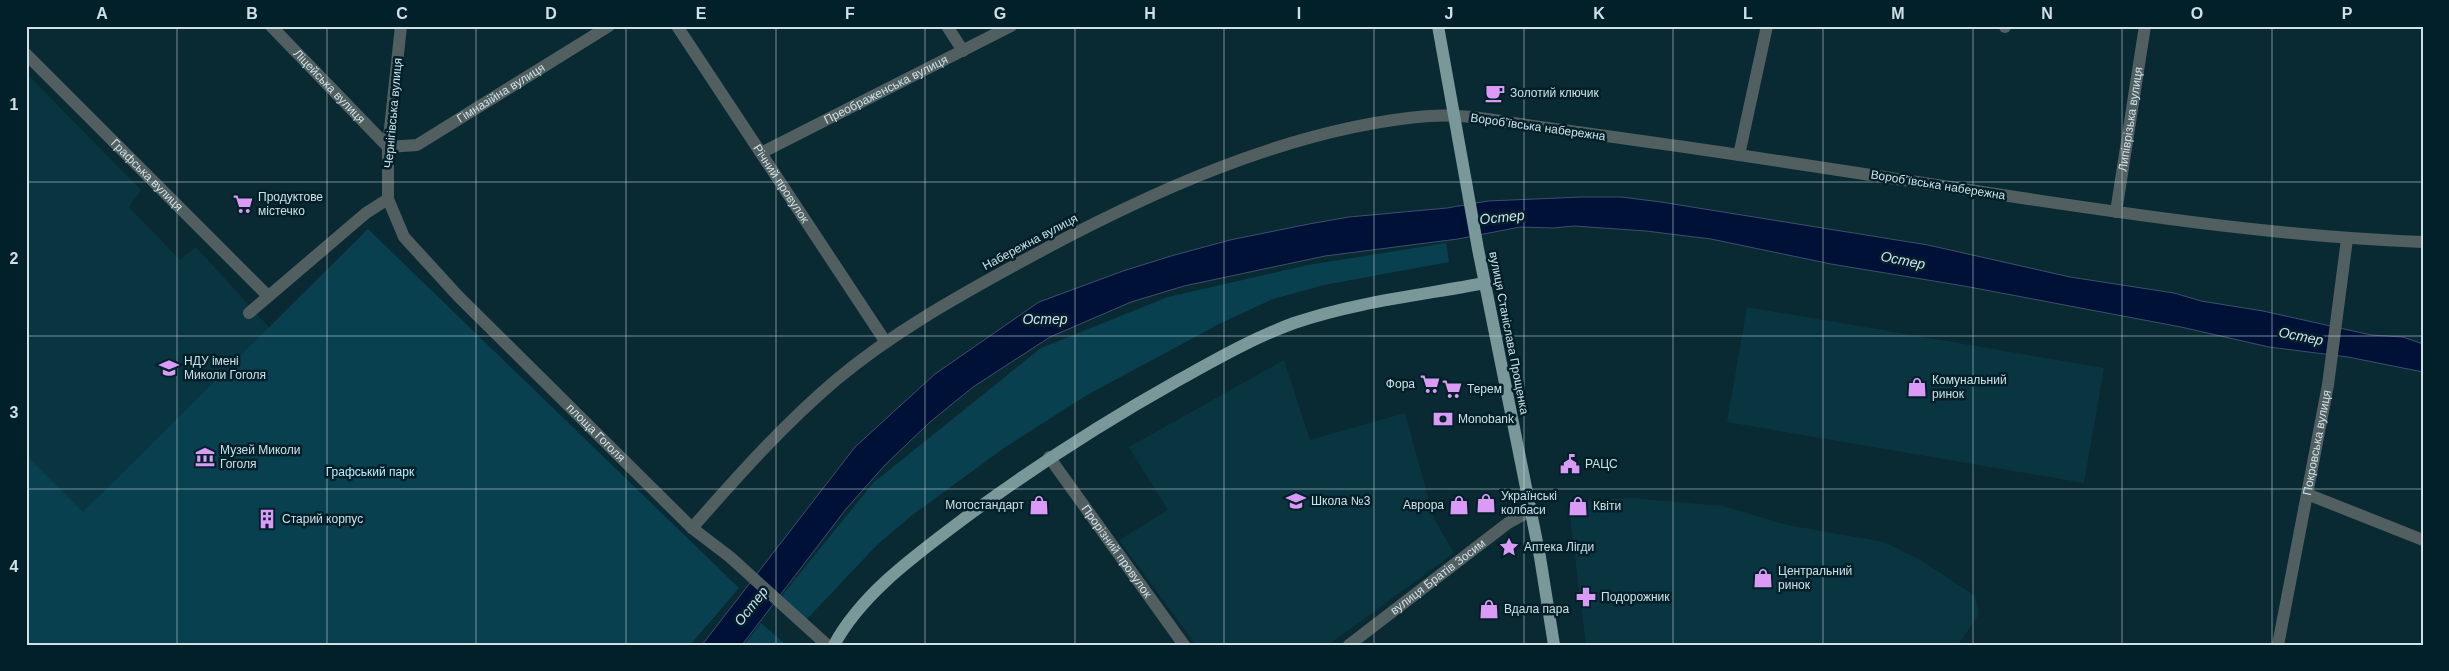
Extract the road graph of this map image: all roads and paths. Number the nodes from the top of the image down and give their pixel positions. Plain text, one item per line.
1 (271, 26) edge
2 (401, 26) edge
3 (609, 26) edge
4 (677, 26) edge
5 (947, 26) edge
6 (1011, 26) edge
7 (1438, 26) edge
8 (1767, 26) edge
9 (2146, 26) edge
10 (963, 51) junction
11 (26, 54) edge
12 (1455, 116) junction
13 (388, 147) junction
14 (761, 153) junction
15 (1739, 155) junction
16 (388, 199) junction
17 (2116, 212) junction
18 (2347, 239) junction
19 (2423, 242) edge
20 (1485, 282) junction
21 (268, 296) junction
22 (249, 313) dead end
23 (885, 341) junction
24 (1049, 457) junction
25 (2307, 494) junction
26 (1530, 511) junction
27 (692, 528) junction
28 (2423, 540) edge
29 (827, 645) edge
30 (834, 645) edge
31 (1184, 645) edge
32 (1349, 645) edge
33 (1554, 645) edge
34 (2278, 645) edge

1 - 13 street, Ліцейська вулиця
2 - 13 street, Чернігівська вулиця
3 - 13 street, Гімназійна вулиця
4 - 14 street, Річний провулок
5 - 10 street
6 - 10 street, Преображенська вулиця
7 - 12 main road, вулиця Станіслава Прощенка
8 - 15 street
9 - 17 street, Липіврізька вулиця
10 - 14 street, Преображенська вулиця
11 - 21 street, Графська вулиця
12 - 15 street, Воробʼївська набережна
12 - 20 main road, вулиця Станіслава Прощенка
12 - 23 street, Набережна вулиця
13 - 16 street, Чернігівська вулиця
14 - 23 street, Річний провулок
15 - 17 street, Воробʼївська набережна
16 - 21 street
16 - 27 street, площа Гоголя
17 - 18 street, Воробʼївська набережна
18 - 19 street, Воробʼївська набережна
18 - 25 street, Покровська вулиця
20 - 24 main road
20 - 26 main road, вулиця Станіслава Прощенка
21 - 22 street
23 - 27 street, Набережна вулиця
24 - 30 main road
24 - 31 street, Прорізний провулок
25 - 28 street
25 - 34 street, Покровська вулиця
26 - 32 street, вулиця Братів Зосим
26 - 33 main road, вулиця Станіслава Прощенка
27 - 29 street, площа Гоголя

